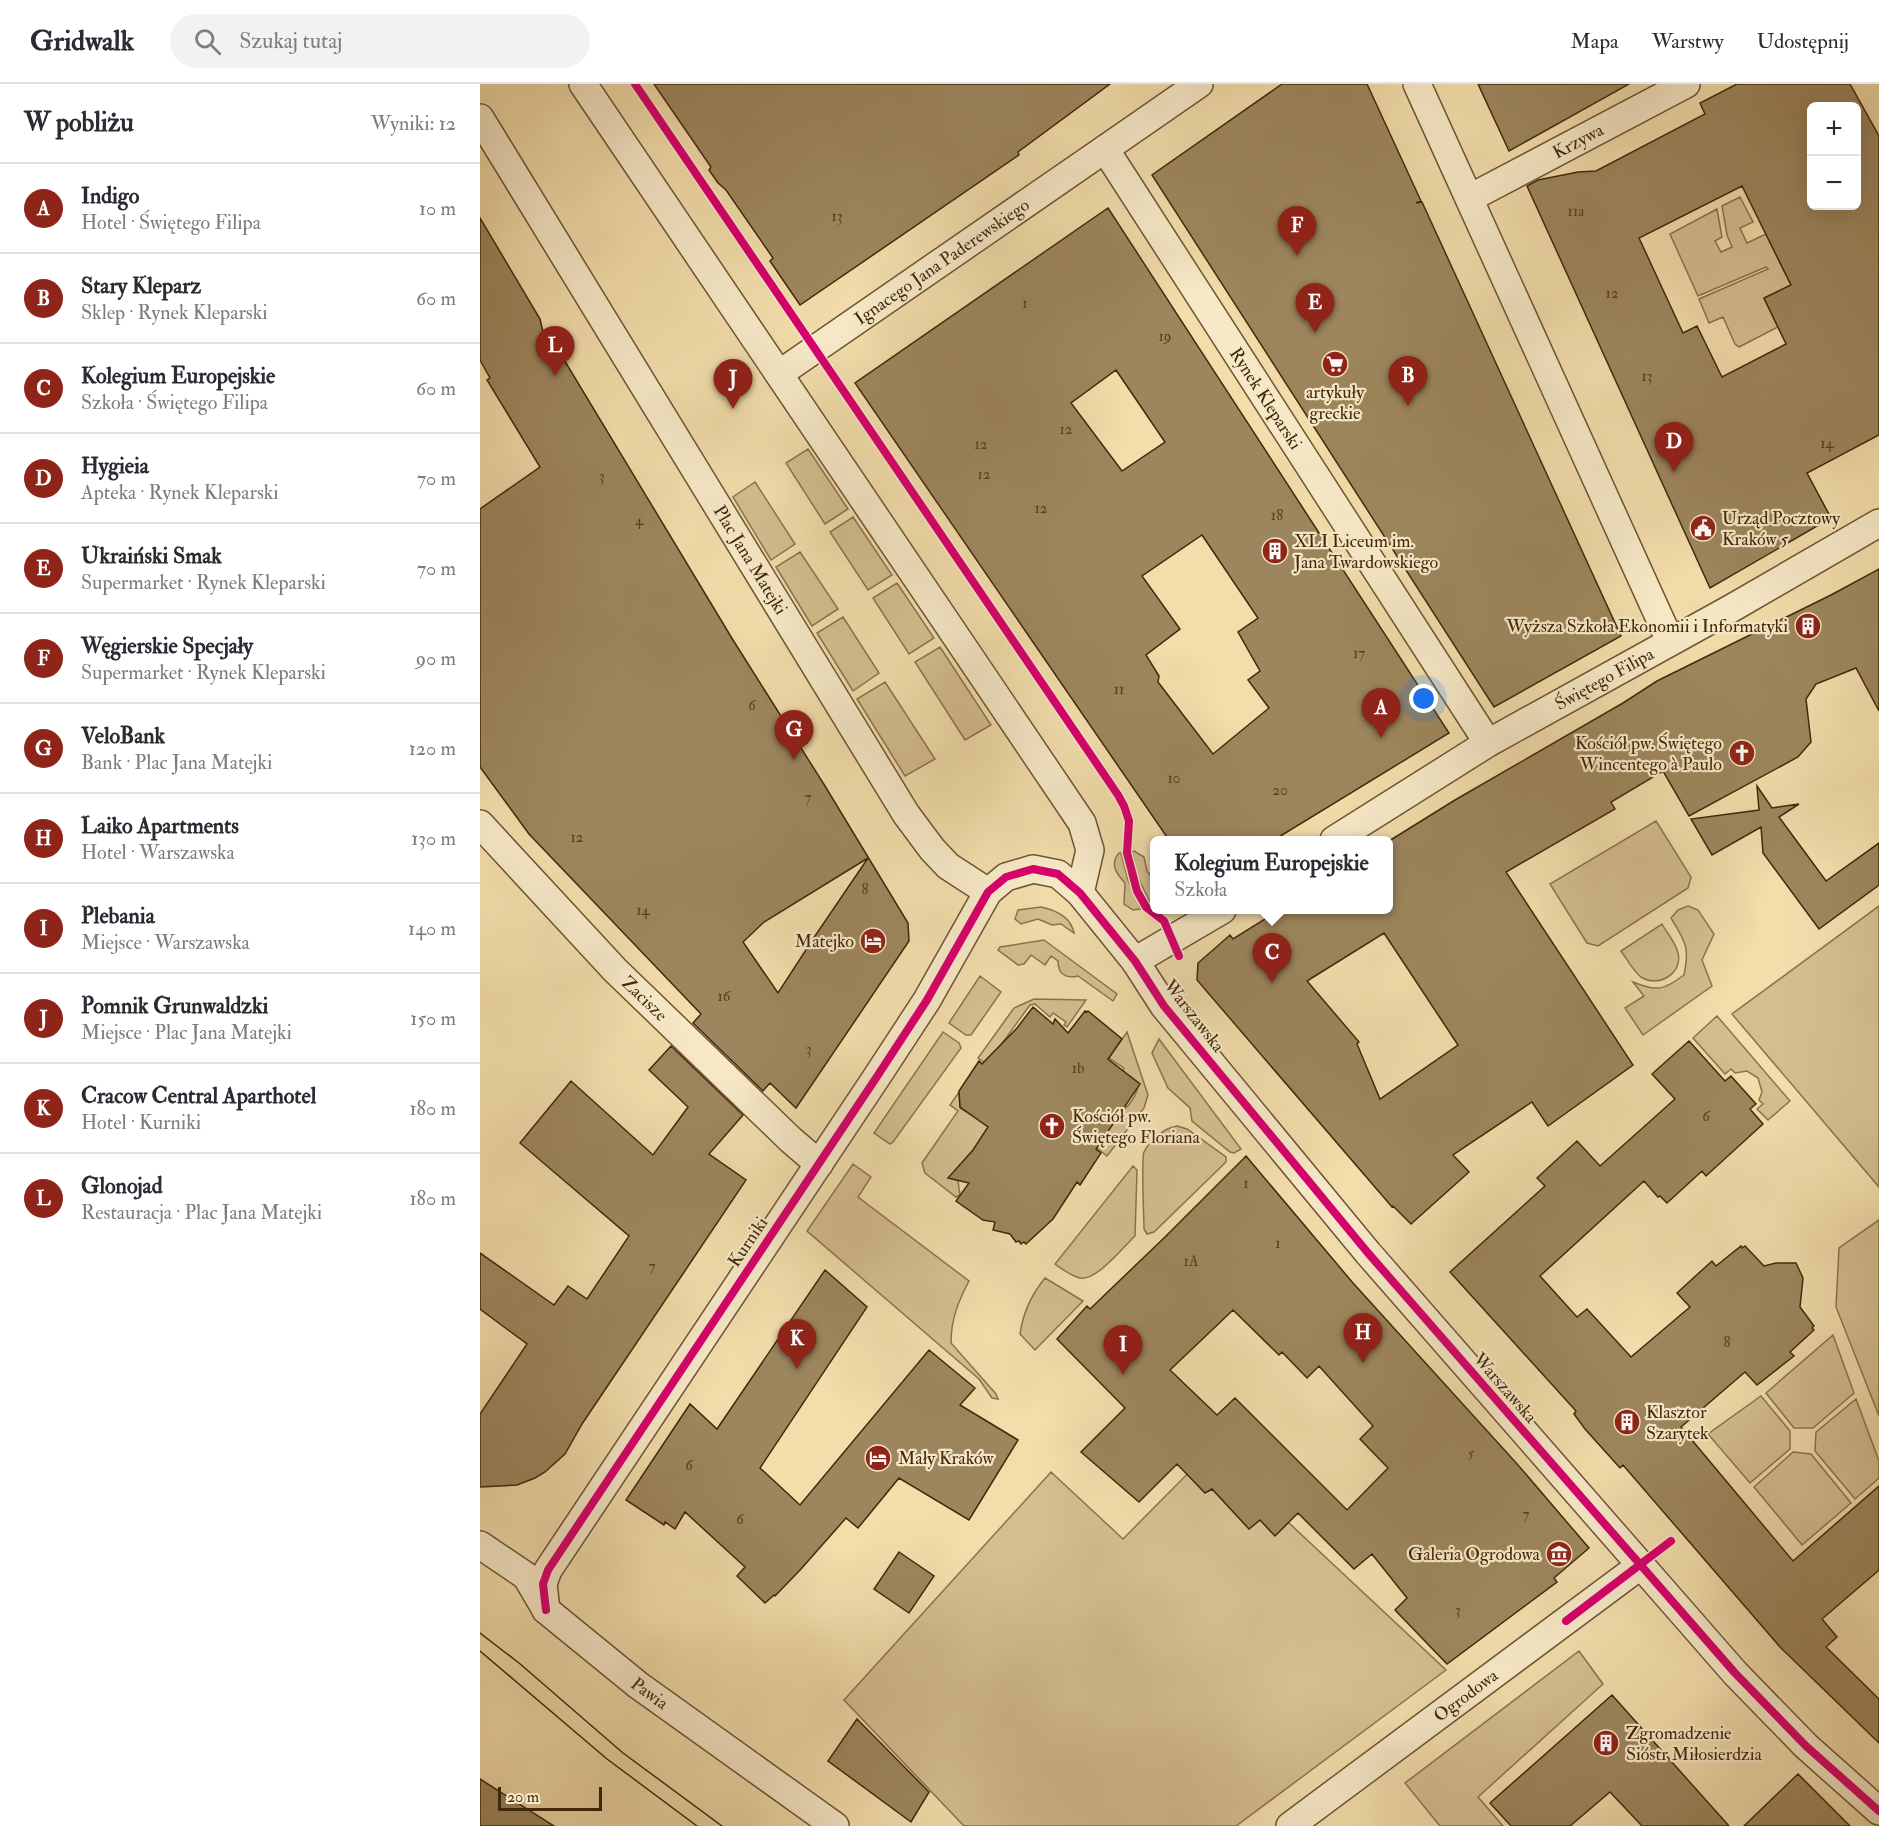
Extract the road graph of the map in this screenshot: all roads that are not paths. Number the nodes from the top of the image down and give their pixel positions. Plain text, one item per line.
1 (583, 84) edge
2 (1199, 84) edge
3 (1417, 84) edge
4 (1686, 84) edge
5 (480, 118) edge
6 (1105, 149) junction
7 (1470, 198) junction
8 (779, 374) junction
9 (1879, 523) edge
10 (1670, 641) junction
11 (1488, 743) junction
12 (480, 824) edge
13 (1340, 836) edge
14 (988, 891) junction
15 (1080, 893) junction
16 (1214, 914) edge
17 (1135, 961) junction
18 (819, 1164) junction
19 (480, 1545) edge
20 (1641, 1565) junction
21 (546, 1610) junction
22 (1879, 1811) edge
23 (835, 1826) edge
24 (1290, 1826) edge

1 - 8 street
2 - 6 street
3 - 7 street
4 - 7 street, Krzywa
5 - 14 street, Plac Jana Matejki
6 - 8 street, Ignacego Jana Paderewskiego
6 - 11 street, Rynek Kleparski
7 - 10 street
8 - 15 street
9 - 10 street, Świętego Filipa
10 - 11 street, Świętego Filipa
11 - 13 street, Świętego Filipa
12 - 18 street, Zacisze
14 - 15 street
14 - 18 street, Kurniki
15 - 17 street
16 - 17 street
17 - 20 street, Warszawska
18 - 21 street, Kurniki
19 - 21 street, Pawia
20 - 22 street, Warszawska
20 - 24 street, Ogrodowa
21 - 23 street, Pawia

